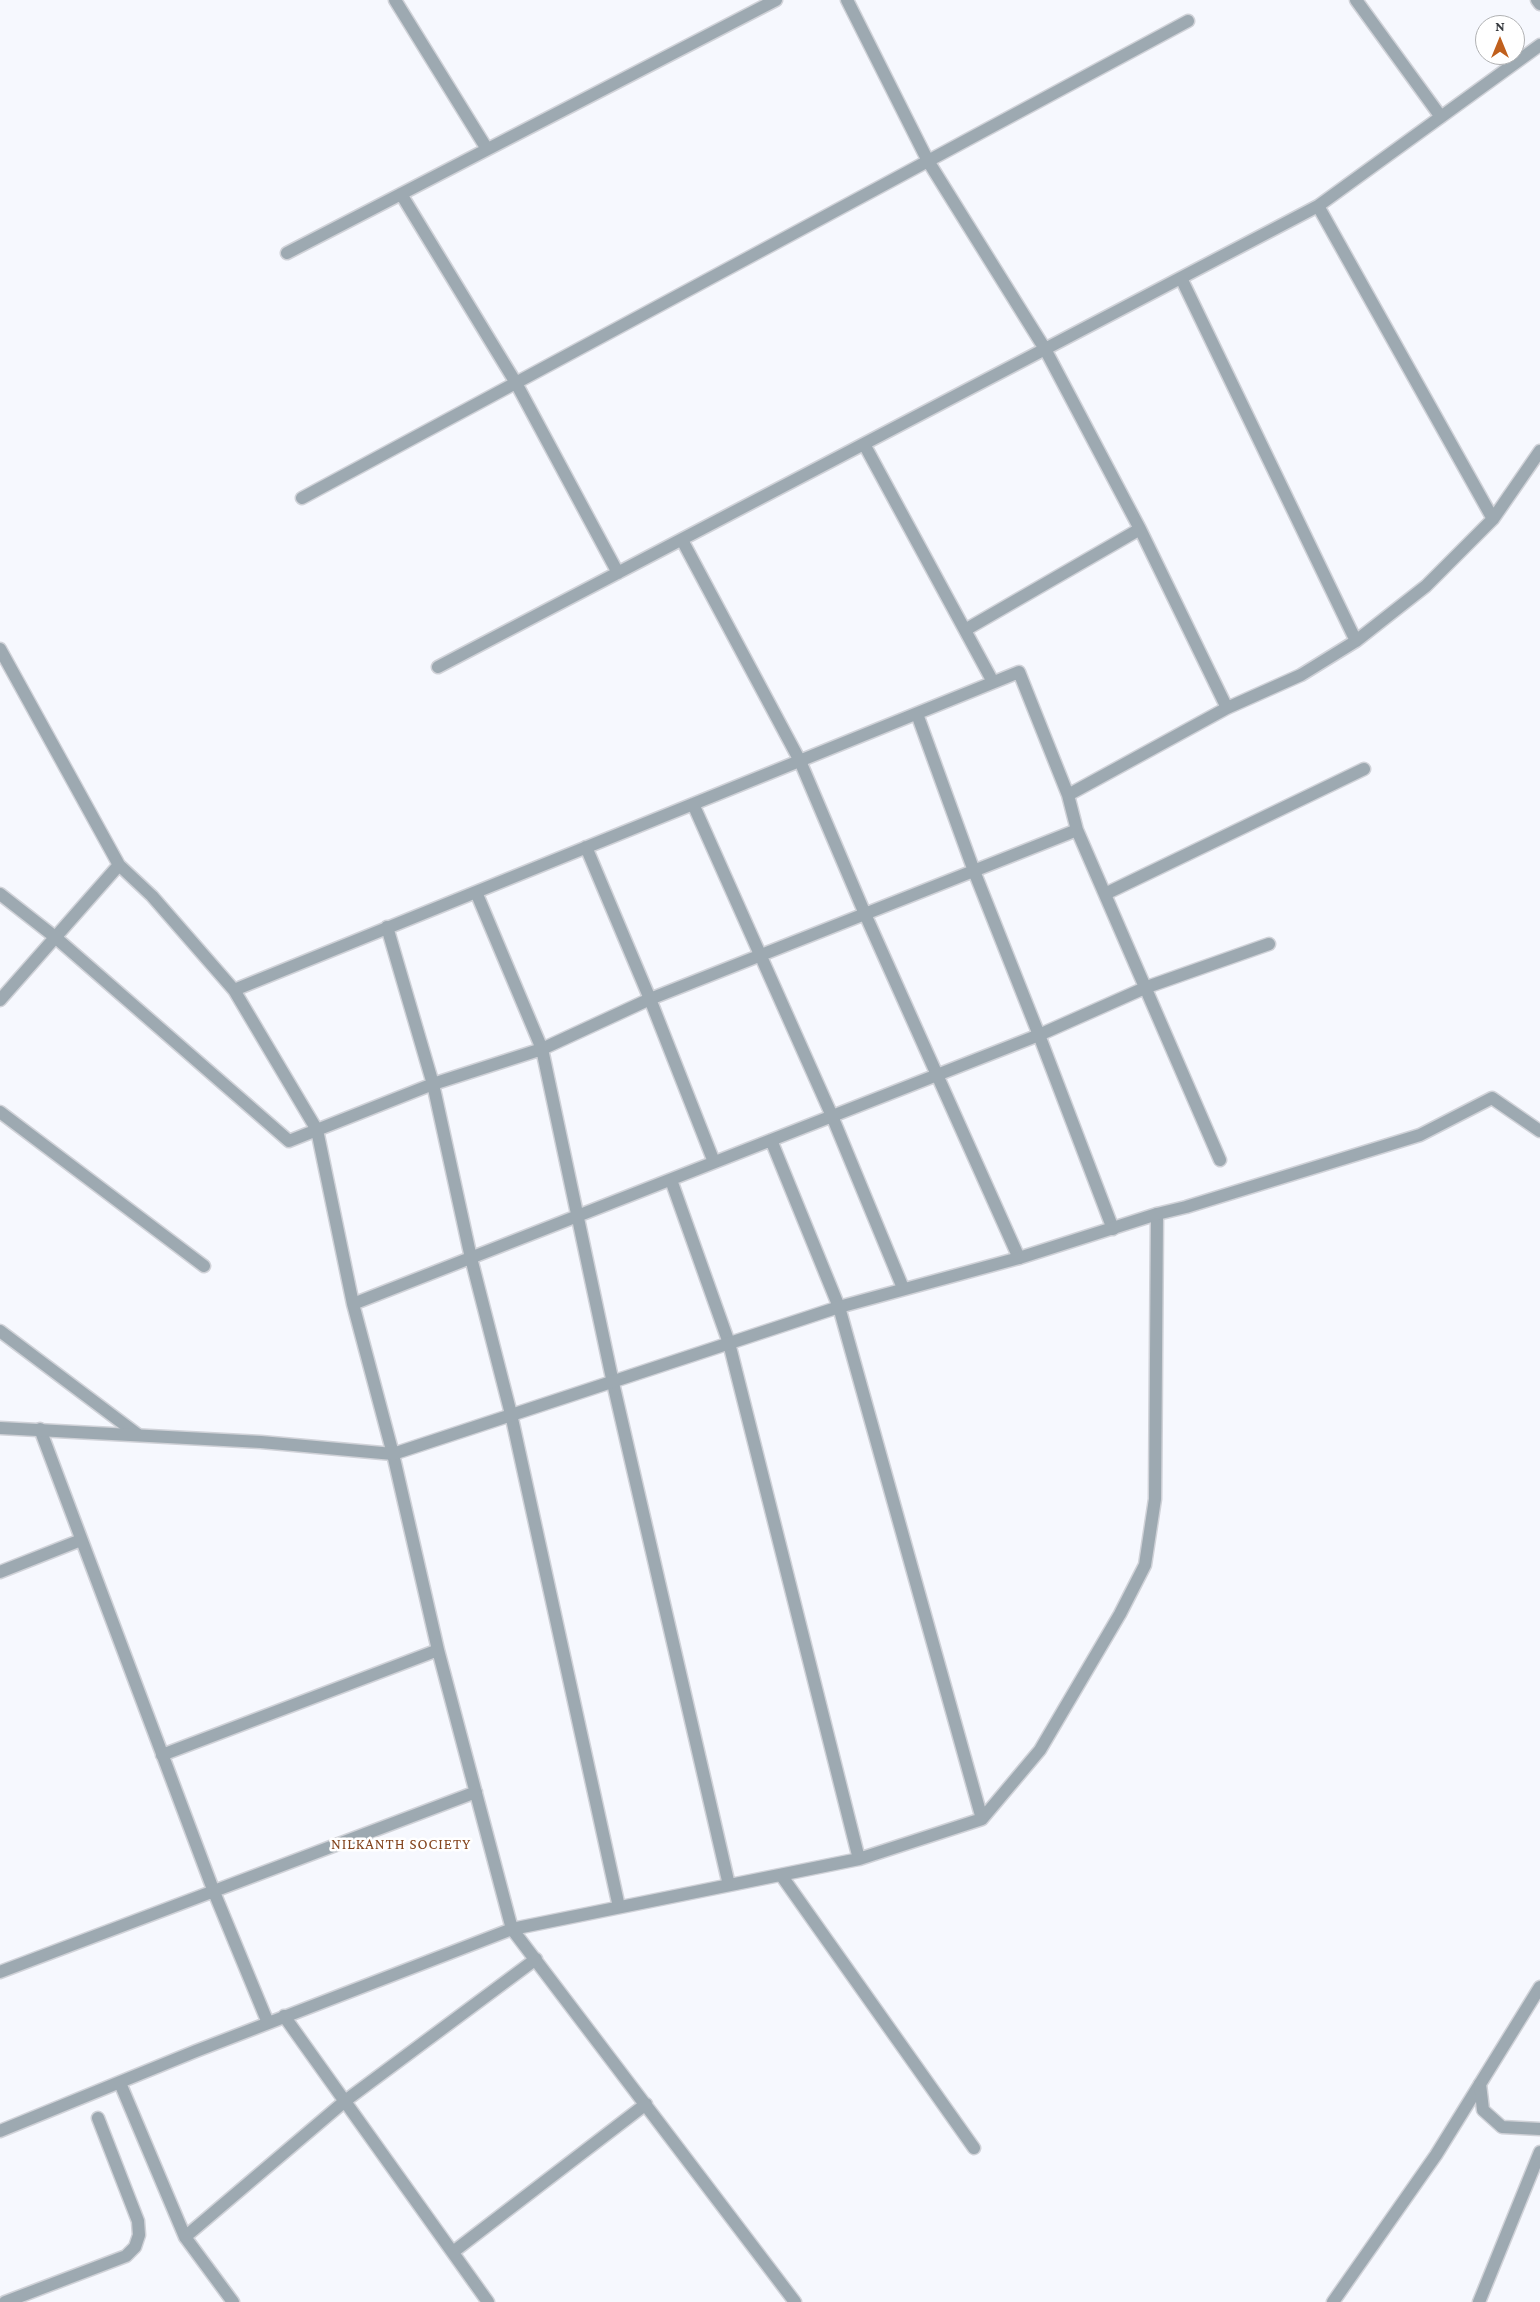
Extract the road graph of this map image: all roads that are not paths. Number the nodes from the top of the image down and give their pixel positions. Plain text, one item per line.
1 (395, 0) edge
2 (776, 0) edge
3 (847, 0) edge
4 (1356, 0) edge
5 (1537, 0) edge
6 (1540, 4) edge
7 (1188, 21) dead end
8 (1540, 45) edge
9 (1440, 117) junction
10 (487, 149) junction
11 (928, 161) junction
12 (401, 194) junction
13 (1318, 206) junction
14 (287, 253) dead end
15 (1181, 278) junction
16 (1045, 348) junction
17 (516, 383) junction
18 (864, 444) junction
19 (1540, 451) edge
20 (302, 498) dead end
21 (1493, 519) junction
22 (1140, 529) junction
23 (682, 540) junction
24 (618, 573) junction
25 (965, 630) junction
26 (1356, 641) junction
27 (0, 649) edge
28 (438, 667) dead end
29 (993, 682) junction
30 (1227, 708) junction
31 (917, 714) junction
32 (800, 760) junction
33 (1364, 769) dead end
34 (1068, 795) junction
35 (693, 804) junction
36 (1077, 830) junction
37 (586, 848) junction
38 (119, 865) junction
39 (974, 871) junction
40 (476, 892) junction
41 (0, 894) edge
42 (1105, 894) junction
43 (865, 914) junction
44 (387, 928) junction
45 (55, 937) junction
46 (1269, 944) dead end
47 (760, 955) junction
48 (1147, 987) junction
49 (234, 990) junction
50 (650, 999) junction
51 (0, 1000) edge
52 (1039, 1035) junction
53 (542, 1049) junction
54 (936, 1075) junction
55 (433, 1084) junction
56 (0, 1112) edge
57 (832, 1116) junction
58 (317, 1130) junction
59 (1540, 1131) edge
60 (770, 1140) junction
61 (1220, 1160) dead end
62 (714, 1162) junction
63 (671, 1180) junction
64 (1156, 1214) junction
65 (578, 1216) junction
66 (1113, 1229) junction
67 (471, 1258) junction
68 (1019, 1258) junction
69 (204, 1266) dead end
70 (903, 1288) junction
71 (353, 1304) junction
72 (839, 1307) junction
73 (0, 1331) edge
74 (729, 1343) junction
75 (613, 1383) junction
76 (511, 1414) junction
77 (0, 1428) edge
78 (40, 1429) junction
79 (137, 1434) junction
80 (393, 1454) junction
81 (81, 1540) junction
82 (0, 1572) edge
83 (438, 1650) junction
84 (162, 1755) junction
85 (476, 1792) junction
86 (982, 1819) junction
87 (858, 1859) junction
88 (781, 1875) junction
89 (729, 1886) junction
90 (214, 1892) junction
91 (619, 1907) junction
92 (512, 1929) junction
93 (536, 1959) junction
94 (0, 1972) edge
95 (1540, 1987) edge
96 (284, 2016) junction
97 (268, 2023) junction
98 (120, 2083) junction
99 (1480, 2084) junction
100 (345, 2101) junction
101 (646, 2104) junction
102 (98, 2118) dead end
103 (1540, 2129) edge
104 (0, 2131) edge
105 (974, 2148) dead end
106 (1540, 2152) edge
107 (185, 2237) junction
108 (452, 2252) junction
109 (5, 2302) edge
110 (233, 2302) edge
111 (488, 2302) edge
112 (795, 2302) edge
113 (1332, 2302) edge
114 (1480, 2302) edge

1 - 10 street
2 - 10 street
3 - 11 street
4 - 9 street
5 - 6 street
7 - 11 street
8 - 9 street
9 - 13 street
10 - 12 street
11 - 16 street
11 - 17 street
12 - 14 street
12 - 17 street
13 - 15 street
13 - 21 street
15 - 16 street
15 - 26 street
16 - 18 street
16 - 22 street
17 - 20 street
17 - 24 street
18 - 23 street
18 - 25 street
19 - 21 street
21 - 26 street
22 - 25 street
22 - 30 street
23 - 24 street
23 - 32 street
24 - 28 street
25 - 29 street
26 - 30 street
27 - 38 street
29 - 31 street
29 - 34 street
30 - 34 street
31 - 32 street
31 - 39 street
32 - 35 street
32 - 43 street
33 - 42 street
34 - 36 street
35 - 37 street
35 - 47 street
36 - 39 street
36 - 42 street
37 - 40 street
37 - 50 street
38 - 45 street
38 - 49 street
39 - 43 street
39 - 52 street
40 - 44 street
40 - 53 street
41 - 45 street
42 - 48 street
43 - 47 street
43 - 54 street
44 - 49 street
44 - 55 street
45 - 51 street
45 - 58 street
46 - 48 street
47 - 50 street
47 - 57 street
48 - 52 street
48 - 61 street
49 - 58 street
50 - 53 street
50 - 62 street
52 - 54 street
52 - 66 street
53 - 55 street
53 - 65 street
54 - 57 street
54 - 68 street
55 - 58 street
55 - 67 street
56 - 69 street
57 - 60 street
57 - 70 street
58 - 71 street
59 - 64 street
60 - 62 street
60 - 72 street
62 - 63 street
63 - 65 street
63 - 74 street
64 - 66 street
64 - 86 street
65 - 67 street
65 - 75 street
66 - 68 street
67 - 71 street
67 - 76 street
68 - 70 street
70 - 72 street
71 - 80 street
72 - 74 street
72 - 86 street
73 - 79 street
74 - 75 street
74 - 87 street
75 - 76 street
75 - 89 street
76 - 80 street
76 - 91 street
77 - 78 street
78 - 79 street
78 - 81 street
79 - 80 street
80 - 83 street
81 - 82 street
81 - 84 street
83 - 84 street
83 - 85 street
84 - 90 street
85 - 90 street
85 - 92 street
86 - 87 street
87 - 88 street
88 - 89 street
88 - 105 street
89 - 91 street
90 - 94 street
90 - 97 street
91 - 92 street
92 - 93 street
92 - 96 street
93 - 100 street
93 - 101 street
95 - 99 street
96 - 97 street
96 - 100 street
97 - 98 street
98 - 104 street
98 - 107 street
99 - 103 street
99 - 113 street
100 - 107 street
100 - 108 street
101 - 108 street
101 - 112 street
102 - 109 street
106 - 114 street
107 - 110 street
108 - 111 street

